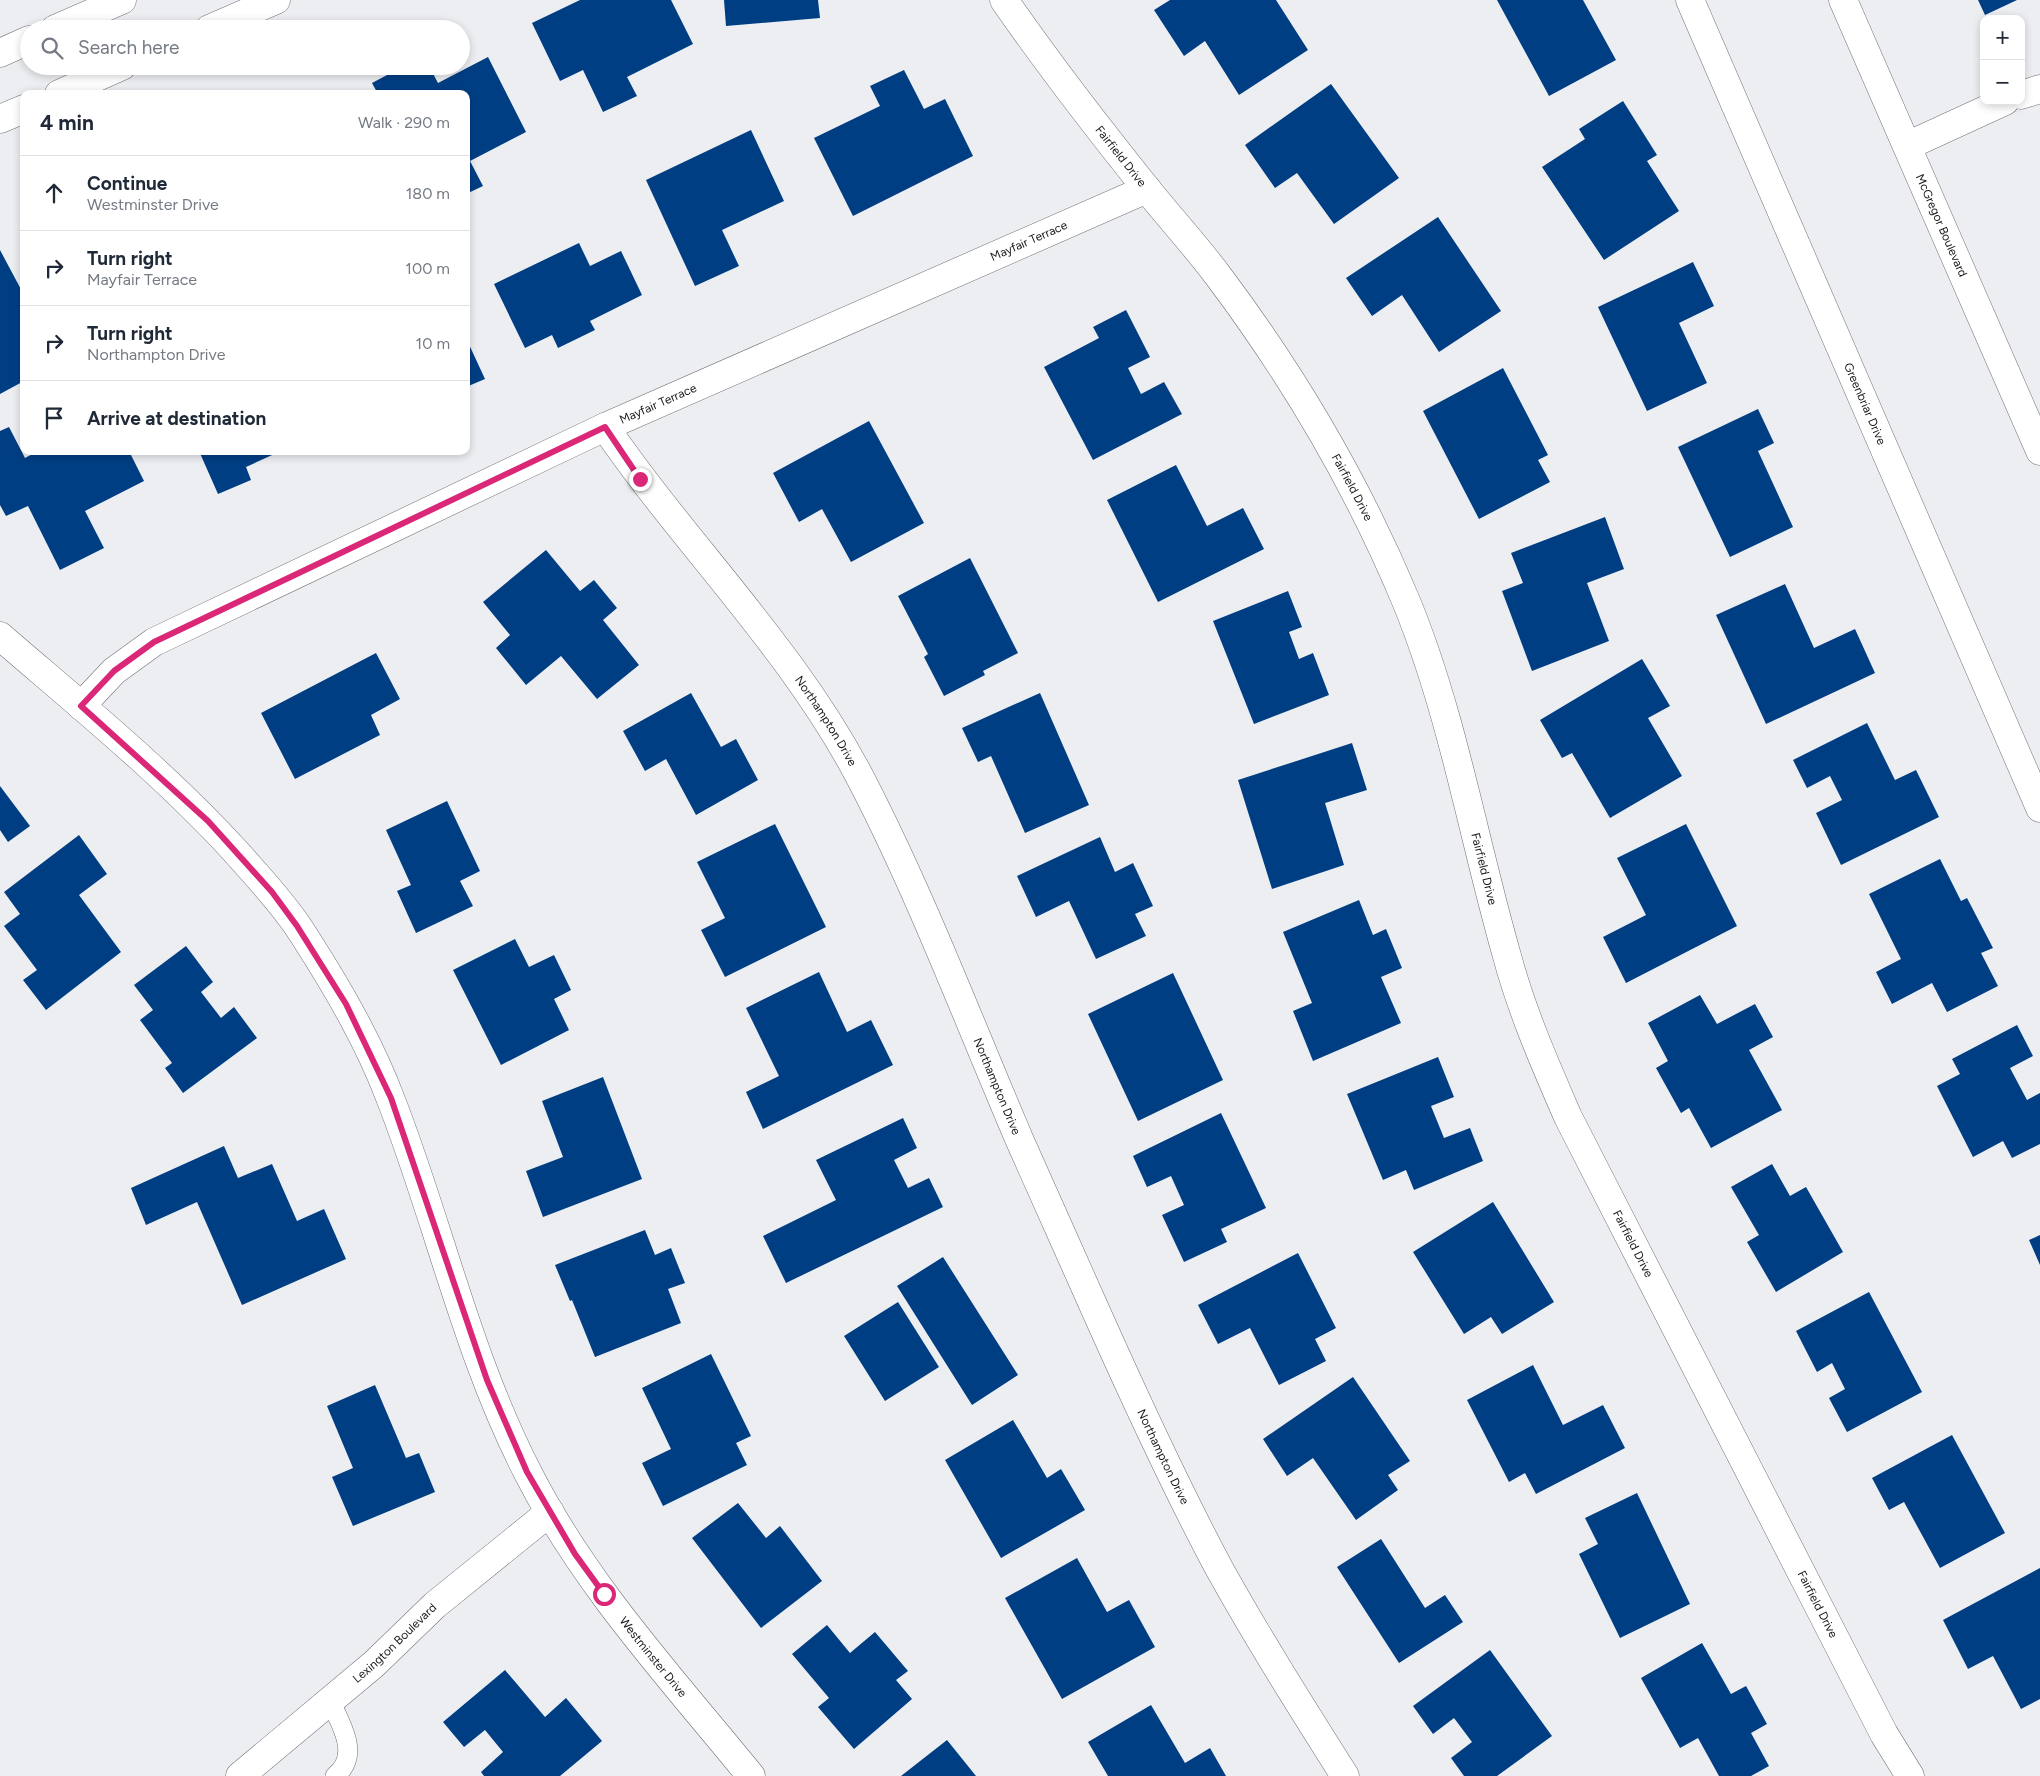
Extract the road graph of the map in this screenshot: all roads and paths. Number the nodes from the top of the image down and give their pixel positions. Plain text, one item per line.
1 (122, 0) edge
2 (276, 0) edge
3 (1004, 0) edge
4 (1690, 0) edge
5 (1843, 0) edge
6 (76, 20) edge
7 (230, 20) edge
8 (20, 44) edge
9 (0, 53) edge
10 (102, 75) edge
11 (2040, 89) edge
12 (68, 90) edge
13 (2025, 94) edge
14 (1996, 105) edge
15 (20, 111) edge
16 (0, 119) edge
17 (1907, 146) junction
18 (1147, 190) junction
19 (605, 427) junction
20 (2040, 452) edge
21 (0, 636) edge
22 (81, 706) junction
23 (2040, 808) edge
24 (550, 1512) junction
25 (330, 1701) junction
26 (240, 1776) edge
27 (335, 1776) edge
28 (751, 1776) edge
29 (1345, 1776) edge
30 (1910, 1776) edge

1 - 6 street
2 - 7 street
3 - 18 street, Fairfield Drive
4 - 23 street, Greenbriar Drive
5 - 17 street, McGregor Boulevard
8 - 9 street
10 - 12 street
11 - 13 street
14 - 17 street
15 - 16 street
17 - 20 street, McGregor Boulevard
18 - 19 street, Mayfair Terrace
18 - 30 street, Fairfield Drive
19 - 22 street, Mayfair Terrace
19 - 29 street, Northampton Drive
21 - 22 street, Westminster Drive
22 - 24 street, Westminster Drive
24 - 25 street, Lexington Boulevard
24 - 28 street, Westminster Drive
25 - 26 street, Lexington Boulevard
25 - 27 lane

